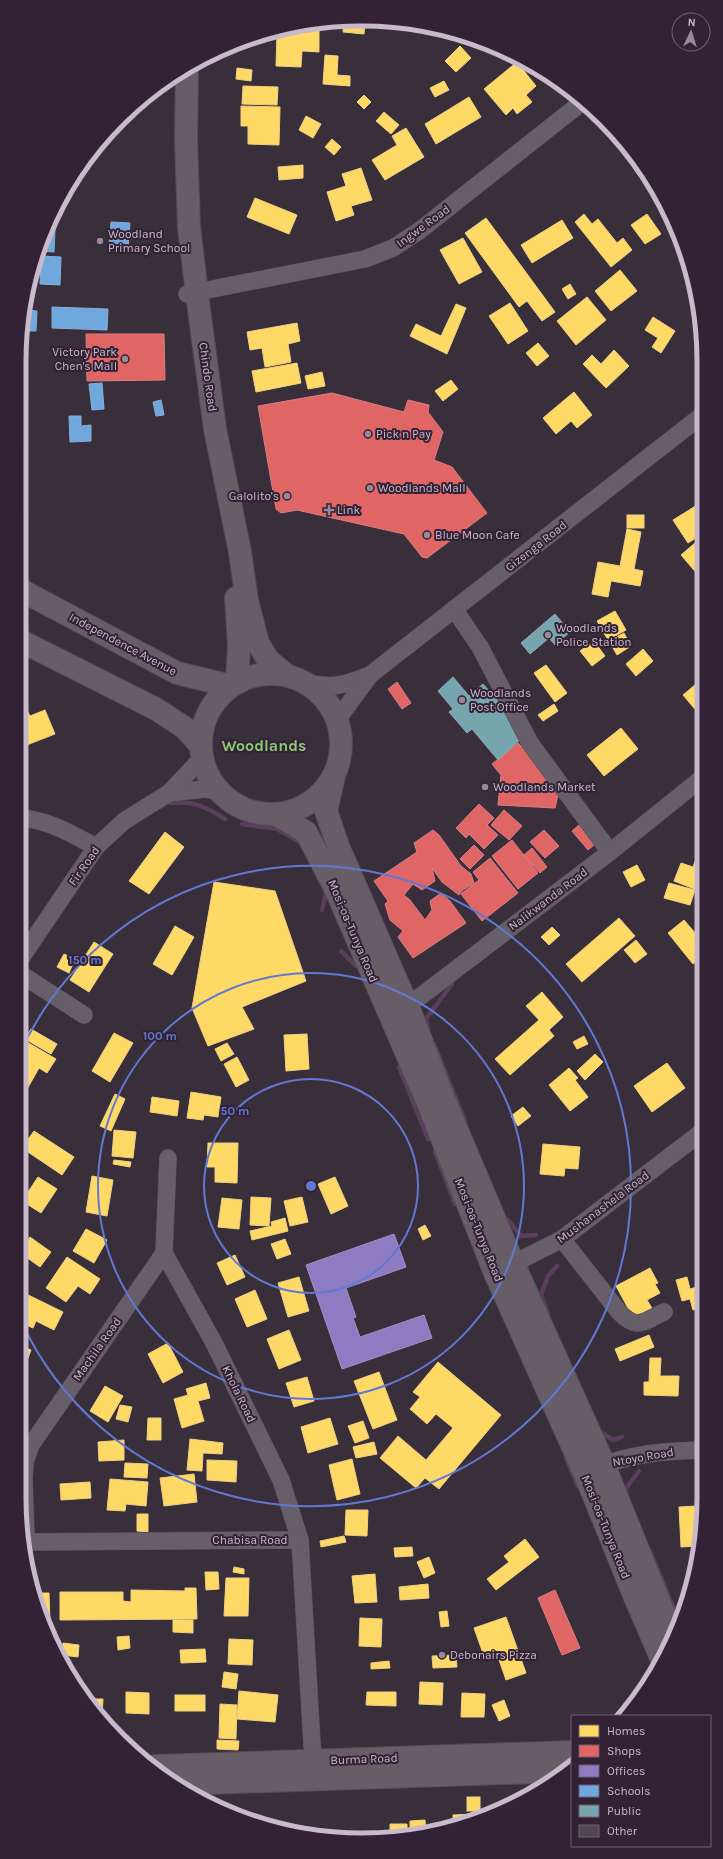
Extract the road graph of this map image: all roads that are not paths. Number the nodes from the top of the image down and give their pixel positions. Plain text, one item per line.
1 (187, 75) edge
2 (176, 82) edge
3 (578, 105) edge
4 (192, 293) junction
5 (697, 419) edge
6 (26, 593) edge
7 (454, 609) junction
8 (26, 644) edge
9 (284, 674) junction
10 (370, 675) junction
11 (305, 682) junction
12 (234, 684) junction
13 (337, 720) junction
14 (202, 752) junction
15 (334, 776) junction
16 (697, 782) edge
17 (220, 791) junction
18 (169, 793) junction
19 (277, 815) junction
20 (26, 818) edge
21 (96, 847) junction
22 (610, 852) junction
23 (26, 951) edge
24 (26, 978) edge
25 (398, 1010) junction
26 (84, 1015) dead end
27 (697, 1136) edge
28 (168, 1158) dead end
29 (562, 1239) junction
30 (164, 1253) junction
31 (504, 1269) junction
32 (664, 1312) dead end
33 (697, 1450) edge
34 (26, 1459) edge
35 (594, 1469) junction
36 (300, 1540) junction
37 (29, 1541) edge
38 (670, 1628) edge
39 (659, 1652) edge
40 (571, 1752) edge
41 (313, 1761) junction
42 (160, 1766) edge
43 (555, 1771) edge
44 (187, 1784) edge

1 - 4 main road, Chindo Road
2 - 4 main road, Chindo Road
3 - 4 street, Ingwe Road
4 - 9 main road, Chindo Road
4 - 12 main road, Chindo Road
5 - 7 street, Gizenga Road
6 - 12 main road, Independence Avenue
7 - 10 street, Gizenga Road
7 - 22 street
8 - 14 main road
9 - 11 main road
9 - 12 main road
10 - 11 street, Gizenga Road
10 - 13 street, Gizenga Road
11 - 13 main road
12 - 14 main road
13 - 15 main road
14 - 17 main road
14 - 18 street, Fir Road
15 - 19 main road
15 - 25 main road, Mosi-oa-Tunya Road
16 - 22 street, Nalikwanda Road
17 - 18 street, Fir Road
17 - 19 main road
18 - 21 street, Fir Road
19 - 25 main road, Mosi-oa-Tunya Road
20 - 21 street
21 - 23 street, Fir Road
22 - 25 street, Nalikwanda Road
24 - 26 street
25 - 31 main road, Mosi-oa-Tunya Road
27 - 29 street, Mushanashela Road
28 - 30 street
29 - 31 street, Mushanashela Road
29 - 32 street
30 - 34 street, Machila Road
30 - 36 street, Khola Road
31 - 35 main road, Mosi-oa-Tunya Road
33 - 35 street, Ntoyo Road
35 - 38 main road, Mosi-oa-Tunya Road
35 - 39 main road, Mosi-oa-Tunya Road
36 - 37 street, Chabisa Road
36 - 41 street, Chabisa Road
40 - 41 main road, Burma Road
41 - 42 main road, Burma Road
43 - 44 main road, Burma Road

